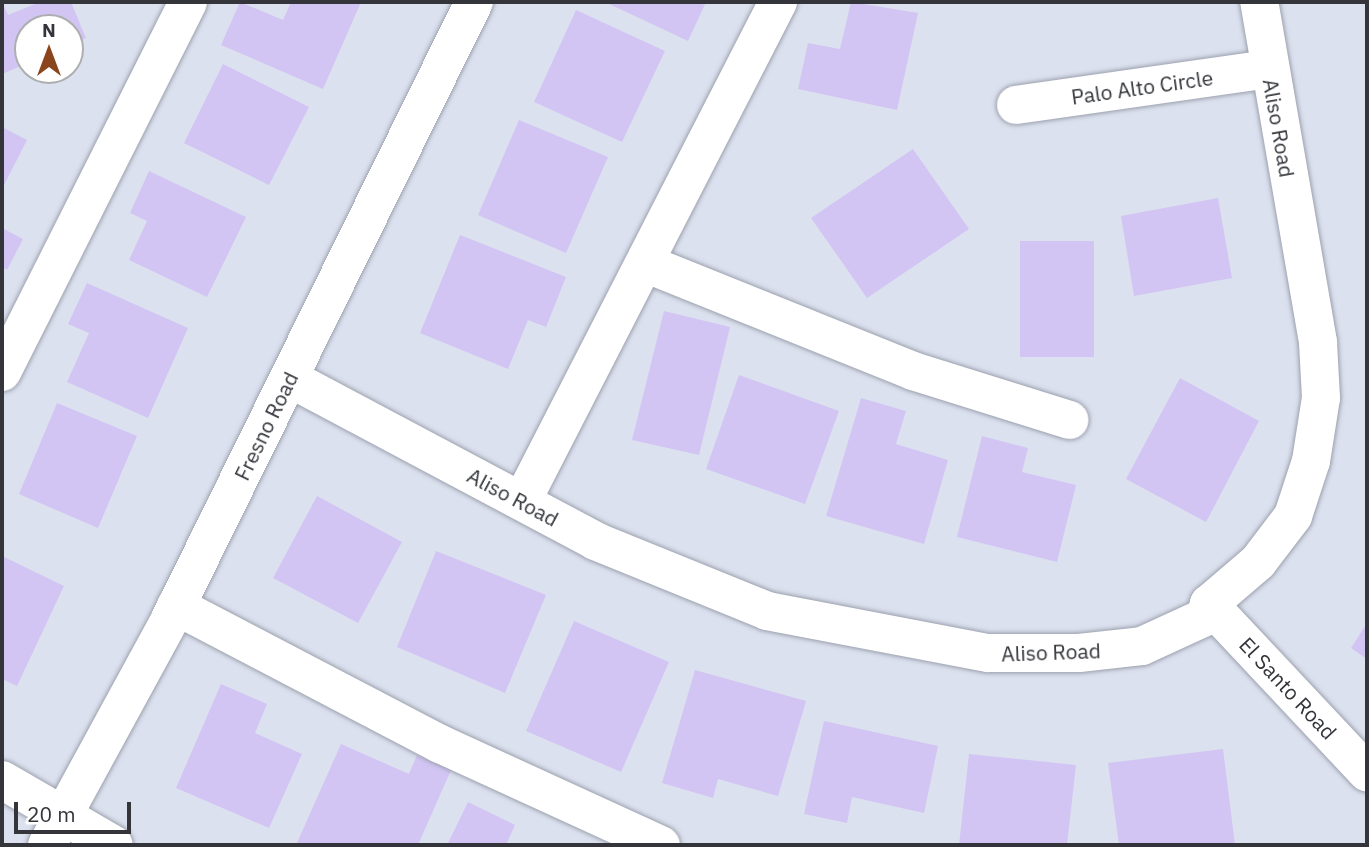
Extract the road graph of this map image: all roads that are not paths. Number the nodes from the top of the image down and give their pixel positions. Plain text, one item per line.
1 (187, 2) edge
2 (474, 2) edge
3 (778, 2) edge
4 (1259, 2) edge
5 (1268, 69) junction
6 (1016, 105) dead end
7 (647, 264) junction
8 (2, 372) edge
9 (289, 378) junction
10 (1069, 420) dead end
11 (522, 501) junction
12 (1209, 604) junction
13 (176, 606) junction
14 (1367, 772) edge
15 (2, 780) edge
16 (55, 830) edge
17 (114, 845) edge
18 (661, 845) edge

1 - 8 street
2 - 9 street, Fresno Road
3 - 7 street
4 - 5 street, Aliso Road
5 - 6 street, Palo Alto Circle
5 - 12 street, Aliso Road
7 - 10 street
7 - 11 street
9 - 11 street, Aliso Road
9 - 13 street, Fresno Road
11 - 12 street, Aliso Road
12 - 14 street, El Santo Road
13 - 16 street, Fresno Road
13 - 18 street
15 - 16 street
16 - 17 street

